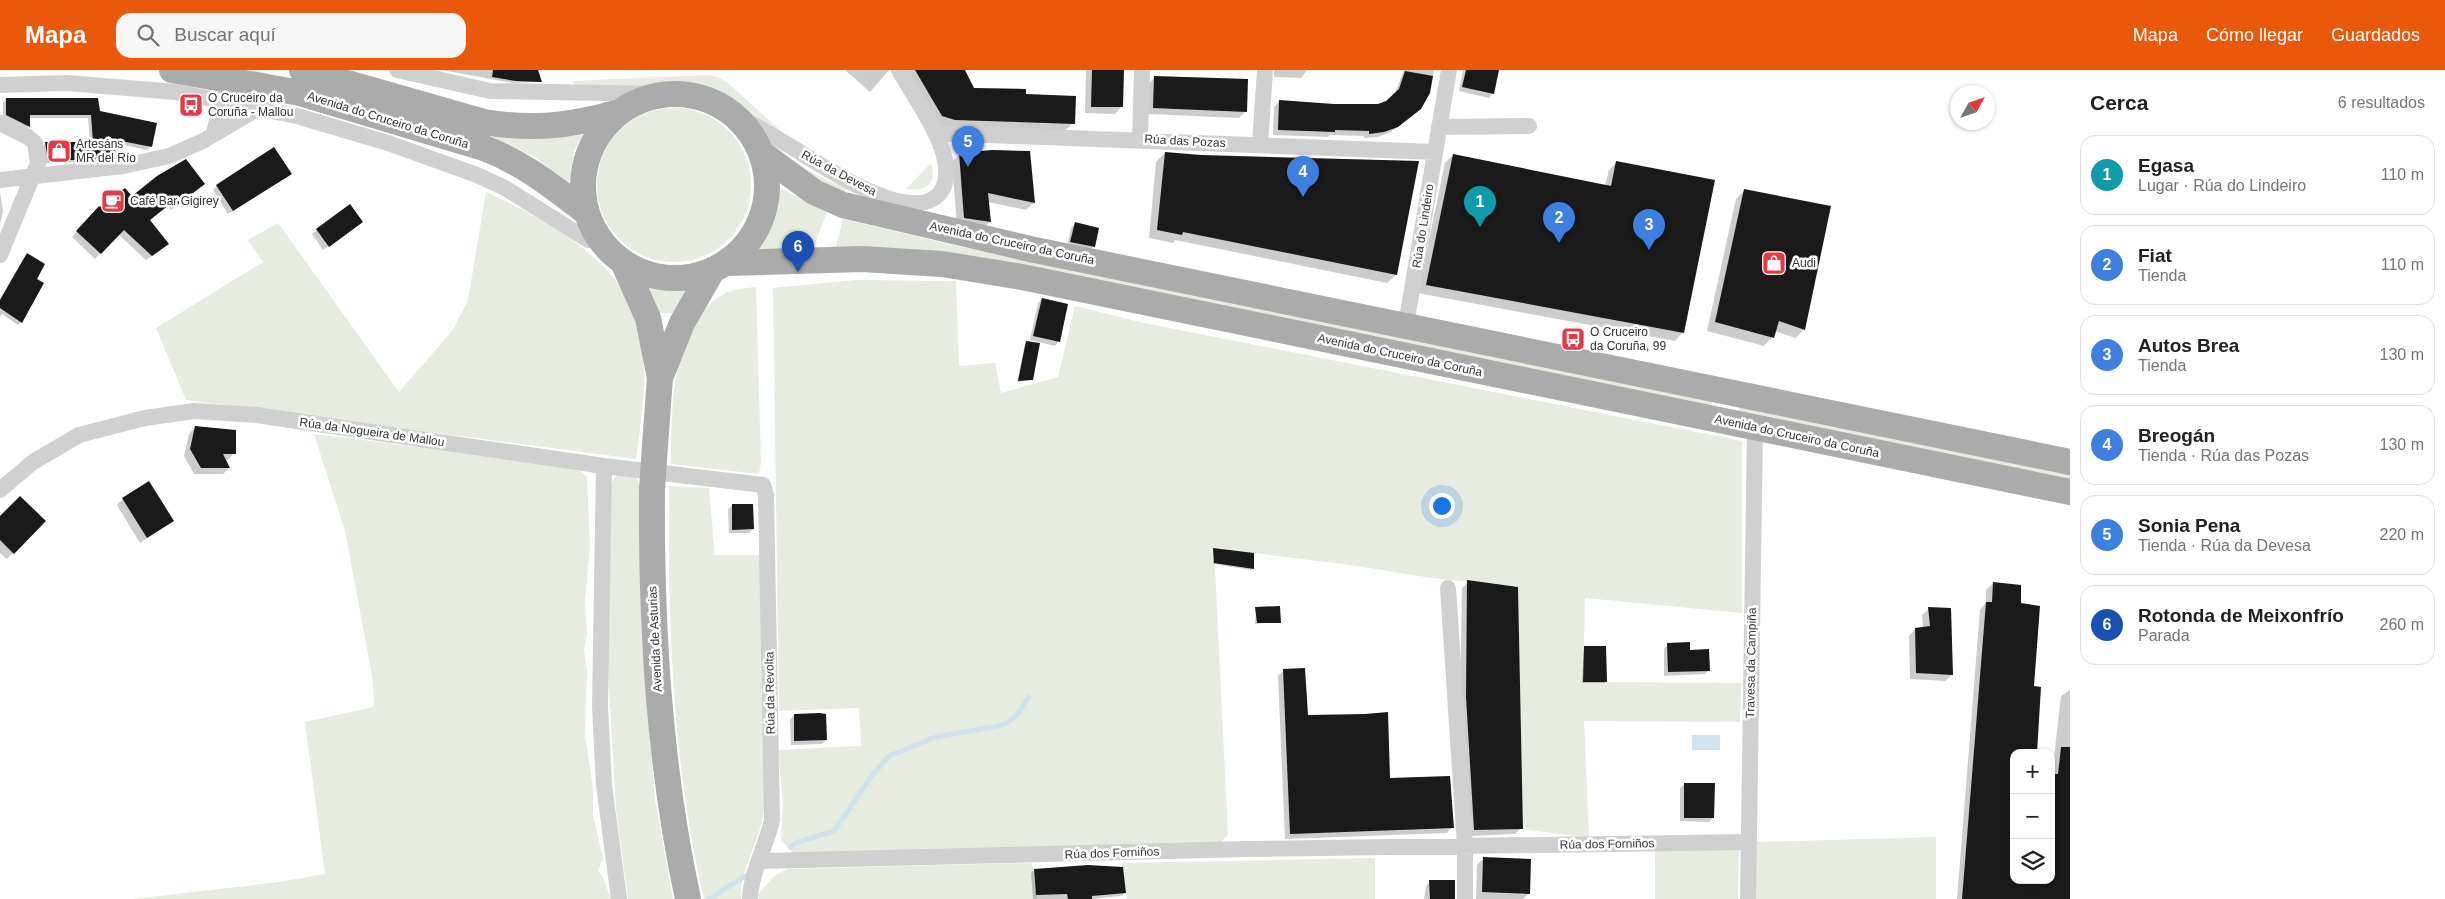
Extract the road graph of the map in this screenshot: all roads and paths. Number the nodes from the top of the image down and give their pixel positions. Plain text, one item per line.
1 (172, 70) edge
2 (302, 70) edge
3 (397, 70) edge
4 (899, 70) edge
5 (1142, 70) edge
6 (1265, 70) edge
7 (1449, 70) edge
8 (0, 85) edge
9 (664, 94) junction
10 (222, 100) junction
11 (260, 107) junction
12 (728, 110) junction
13 (616, 113) junction
14 (0, 123) edge
15 (1529, 126) dead end
16 (1439, 127) junction
17 (936, 132) junction
18 (214, 134) junction
19 (1140, 139) junction
20 (1260, 144) junction
21 (761, 152) junction
22 (1435, 152) junction
23 (31, 176) junction
24 (0, 180) edge
25 (586, 213) junction
26 (600, 240) junction
27 (0, 255) edge
28 (623, 262) junction
29 (719, 267) junction
30 (1406, 325) junction
31 (660, 378) junction
32 (1755, 428) junction
33 (2070, 462) edge
34 (604, 466) junction
35 (762, 485) joint
36 (0, 490) edge
37 (2070, 492) edge
38 (1448, 588) dead end
39 (1749, 842) junction
40 (1465, 846) junction
41 (760, 861) junction
42 (619, 899) edge
43 (688, 899) edge
44 (750, 899) edge
45 (1465, 899) edge
46 (1748, 899) edge

1 - 25 main road, Avenida do Cruceiro da Coruña
2 - 13 main road, Avenida do Cruceiro da Coruña
3 - 9 street
4 - 17 street, Rúa da Devesa
5 - 19 street
6 - 20 street
7 - 16 street, Rúa do Lindeiro
8 - 10 street, Avenida do Cruceiro da Coruña
9 - 12 main road
9 - 13 main road
10 - 11 street, Avenida do Cruceiro da Coruña
10 - 18 street
11 - 18 street
11 - 26 street, Avenida do Cruceiro da Coruña
12 - 17 street, Rúa da Devesa
12 - 21 main road
13 - 25 main road
14 - 23 street
15 - 16 street
16 - 22 street, Rúa do Lindeiro
17 - 19 street, Rúa das Pozas
18 - 23 street
19 - 20 street, Rúa das Pozas
20 - 22 street, Rúa das Pozas
21 - 29 main road
21 - 30 main road, Avenida do Cruceiro da Coruña
22 - 30 street, Rúa do Lindeiro
23 - 24 street
23 - 27 street
25 - 26 main road
26 - 28 main road
28 - 29 main road, Avenida do Cruceiro da Coruña
28 - 31 main road, Avenida de Asturias
29 - 31 main road, Avenida de Asturias
29 - 32 main road, Avenida do Cruceiro da Coruña
30 - 33 main road, Avenida do Cruceiro da Coruña
31 - 43 main road, Avenida de Asturias, bridge
32 - 37 main road, Avenida do Cruceiro da Coruña
32 - 39 street, Travesa da Campiña
34 - 35 street, Rúa da Nogueira de Mallou
34 - 36 street, Rúa da Nogueira de Mallou
34 - 42 street
35 - 41 street, Rúa da Revolta
38 - 40 street
39 - 40 street, Rúa dos Forniños
39 - 46 street, Travesa da Campiña
40 - 41 street, Rúa dos Forniños
40 - 45 street
41 - 44 street, Rúa da Revolta

